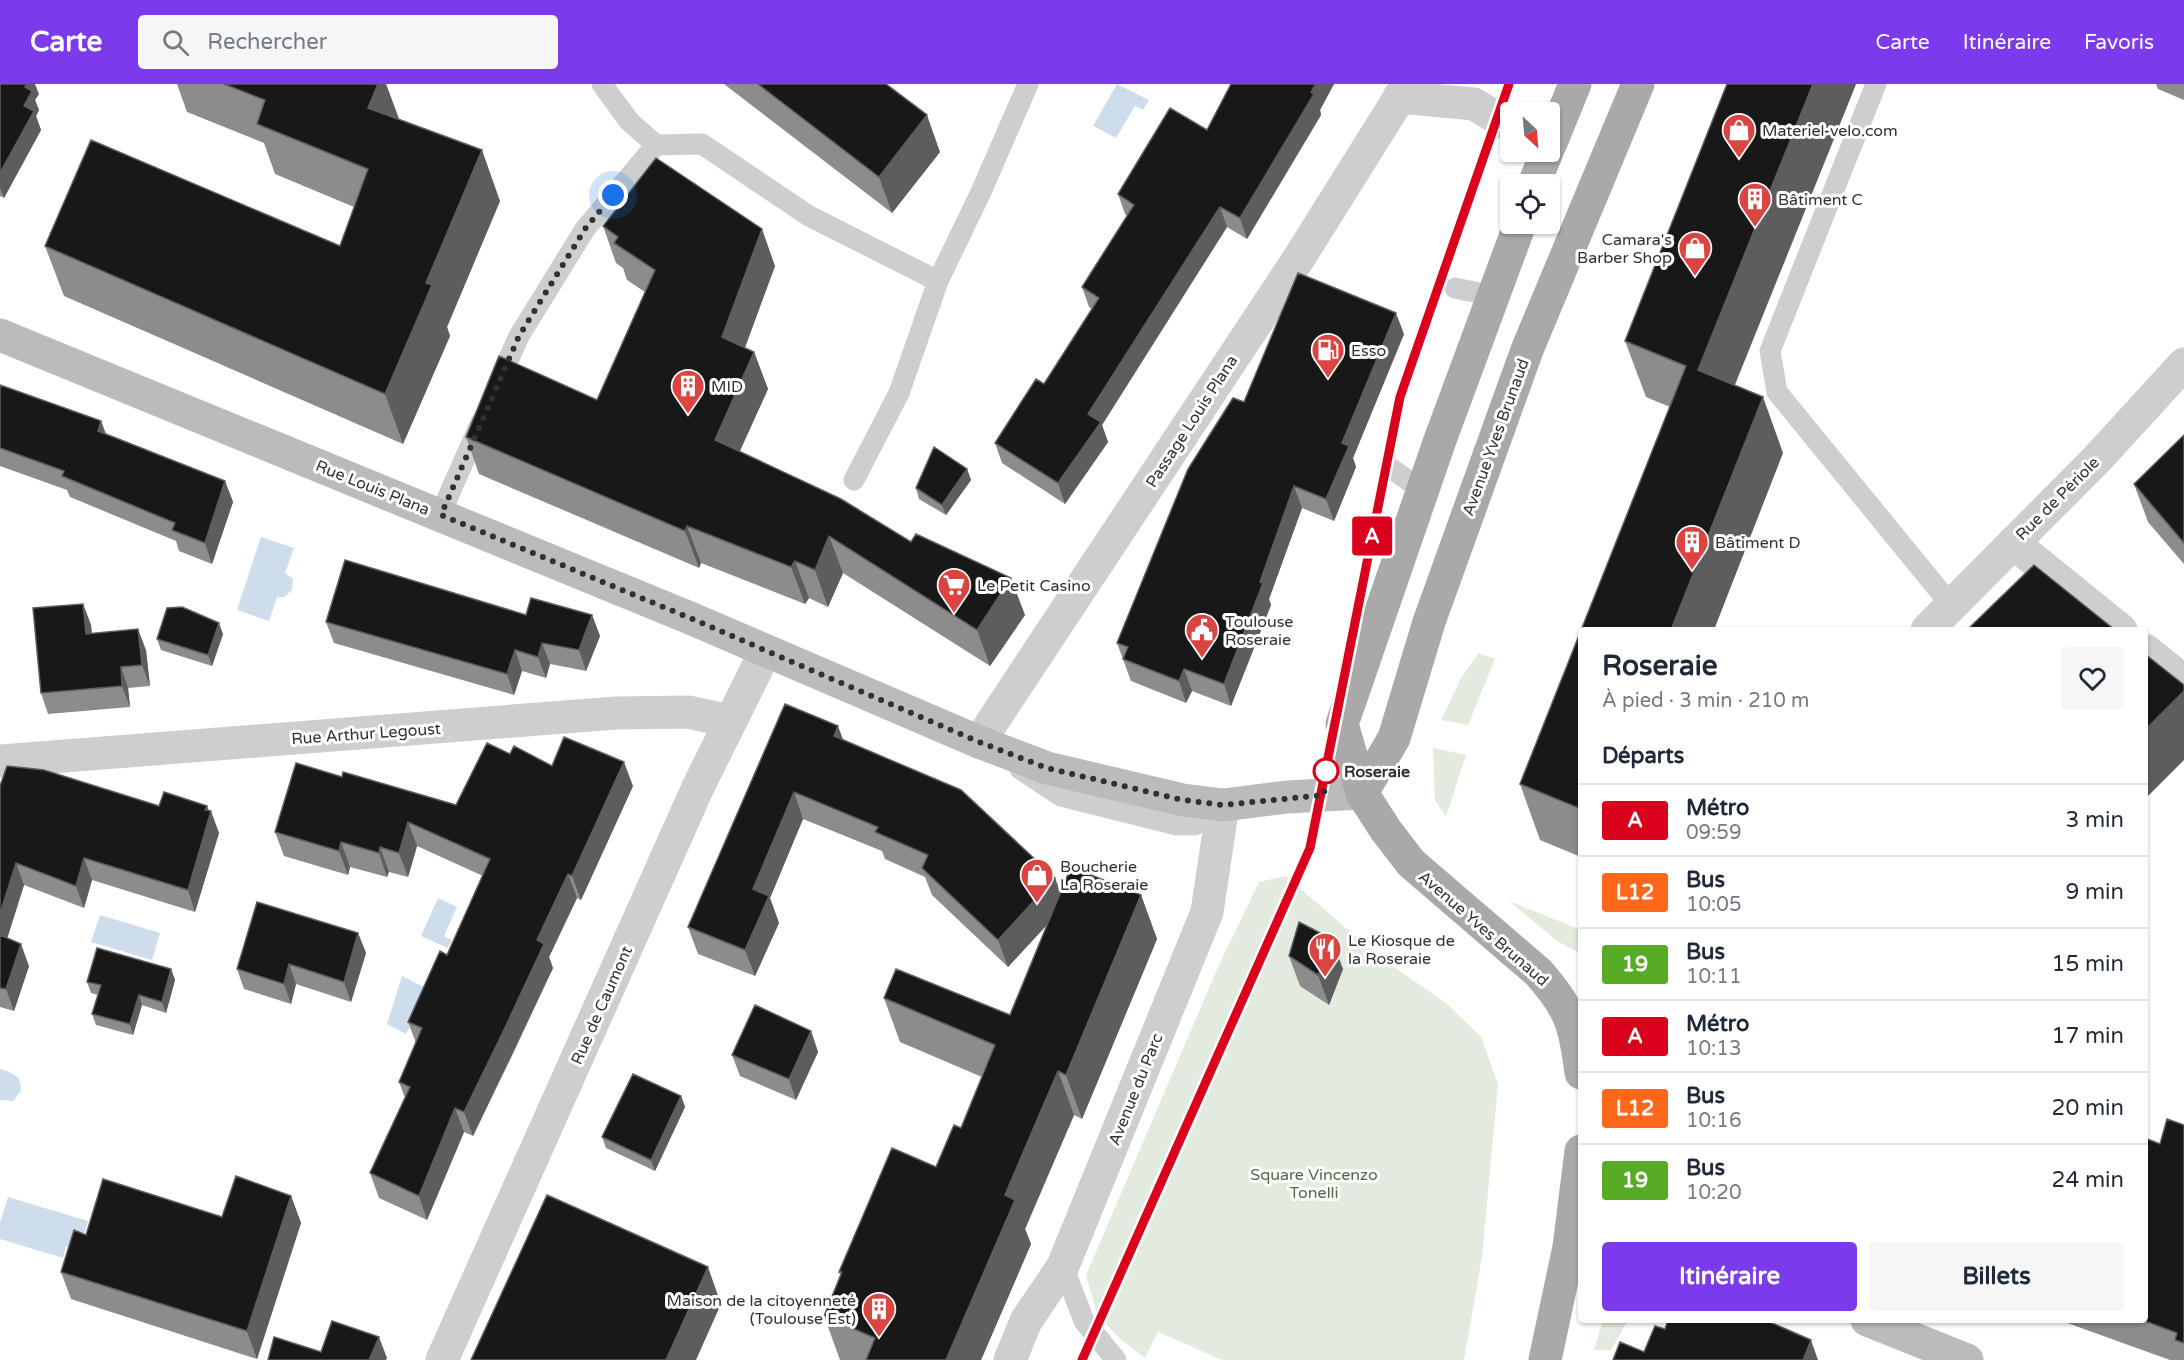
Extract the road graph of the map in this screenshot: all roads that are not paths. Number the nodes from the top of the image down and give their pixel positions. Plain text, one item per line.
1 (602, 84) edge
2 (1028, 84) edge
3 (1575, 84) edge
4 (1638, 84) edge
5 (1876, 84) edge
6 (1403, 90) edge
7 (1560, 116) edge
8 (1500, 120) edge
9 (656, 144) junction
10 (1516, 234) edge
11 (938, 281) junction
12 (1455, 288) dead end
13 (1493, 296) junction
14 (0, 335) edge
15 (2184, 364) edge
16 (1389, 466) dead end
17 (854, 480) dead end
18 (1422, 490) junction
19 (441, 515) junction
20 (2013, 543) junction
21 (1951, 604) junction
22 (1930, 627) edge
23 (2117, 627) edge
24 (765, 651) junction
25 (2148, 652) edge
26 (2184, 681) edge
27 (730, 721) junction
28 (979, 742) junction
29 (4, 767) edge
30 (1362, 793) junction
31 (1223, 805) junction
32 (1575, 1011) edge
33 (1578, 1050) edge
34 (1578, 1199) edge
35 (1575, 1247) edge
36 (1063, 1266) junction
37 (1882, 1323) edge
38 (1908, 1328) edge
39 (442, 1360) edge
40 (1010, 1360) edge
41 (1116, 1360) edge
42 (1545, 1360) edge
43 (1967, 1360) edge

1 - 9 lane
2 - 11 lane
3 - 7 main road
4 - 30 main road, Avenue Yves Brunaud
5 - 21 lane
6 - 8 street, Passage Louis Plana
6 - 28 street, Passage Louis Plana
9 - 11 lane
9 - 19 lane
10 - 13 main road, Avenue Yves Brunaud
11 - 17 lane
12 - 13 lane
13 - 18 main road, Avenue Yves Brunaud
14 - 19 street, Rue Louis Plana
15 - 20 street, Rue de Périole
16 - 18 lane
18 - 30 main road, Avenue Yves Brunaud
19 - 24 street, Rue Louis Plana
20 - 21 street, Rue de Périole
20 - 23 street
21 - 22 street, Rue de Périole
24 - 27 street, Rue de Caumont
24 - 28 street, Rue Louis Plana
25 - 26 street
27 - 29 street, Rue Arthur Legoust
27 - 39 street, Rue de Caumont
28 - 31 street, Rue Louis Plana
30 - 31 street, Rue Louis Plana
30 - 32 main road, Avenue Yves Brunaud
31 - 36 street, Avenue du Parc
32 - 33 main road, Avenue Yves Brunaud
34 - 35 main road
35 - 42 main road
36 - 40 street, Avenue du Parc
36 - 41 lane
37 - 38 street
38 - 43 street

